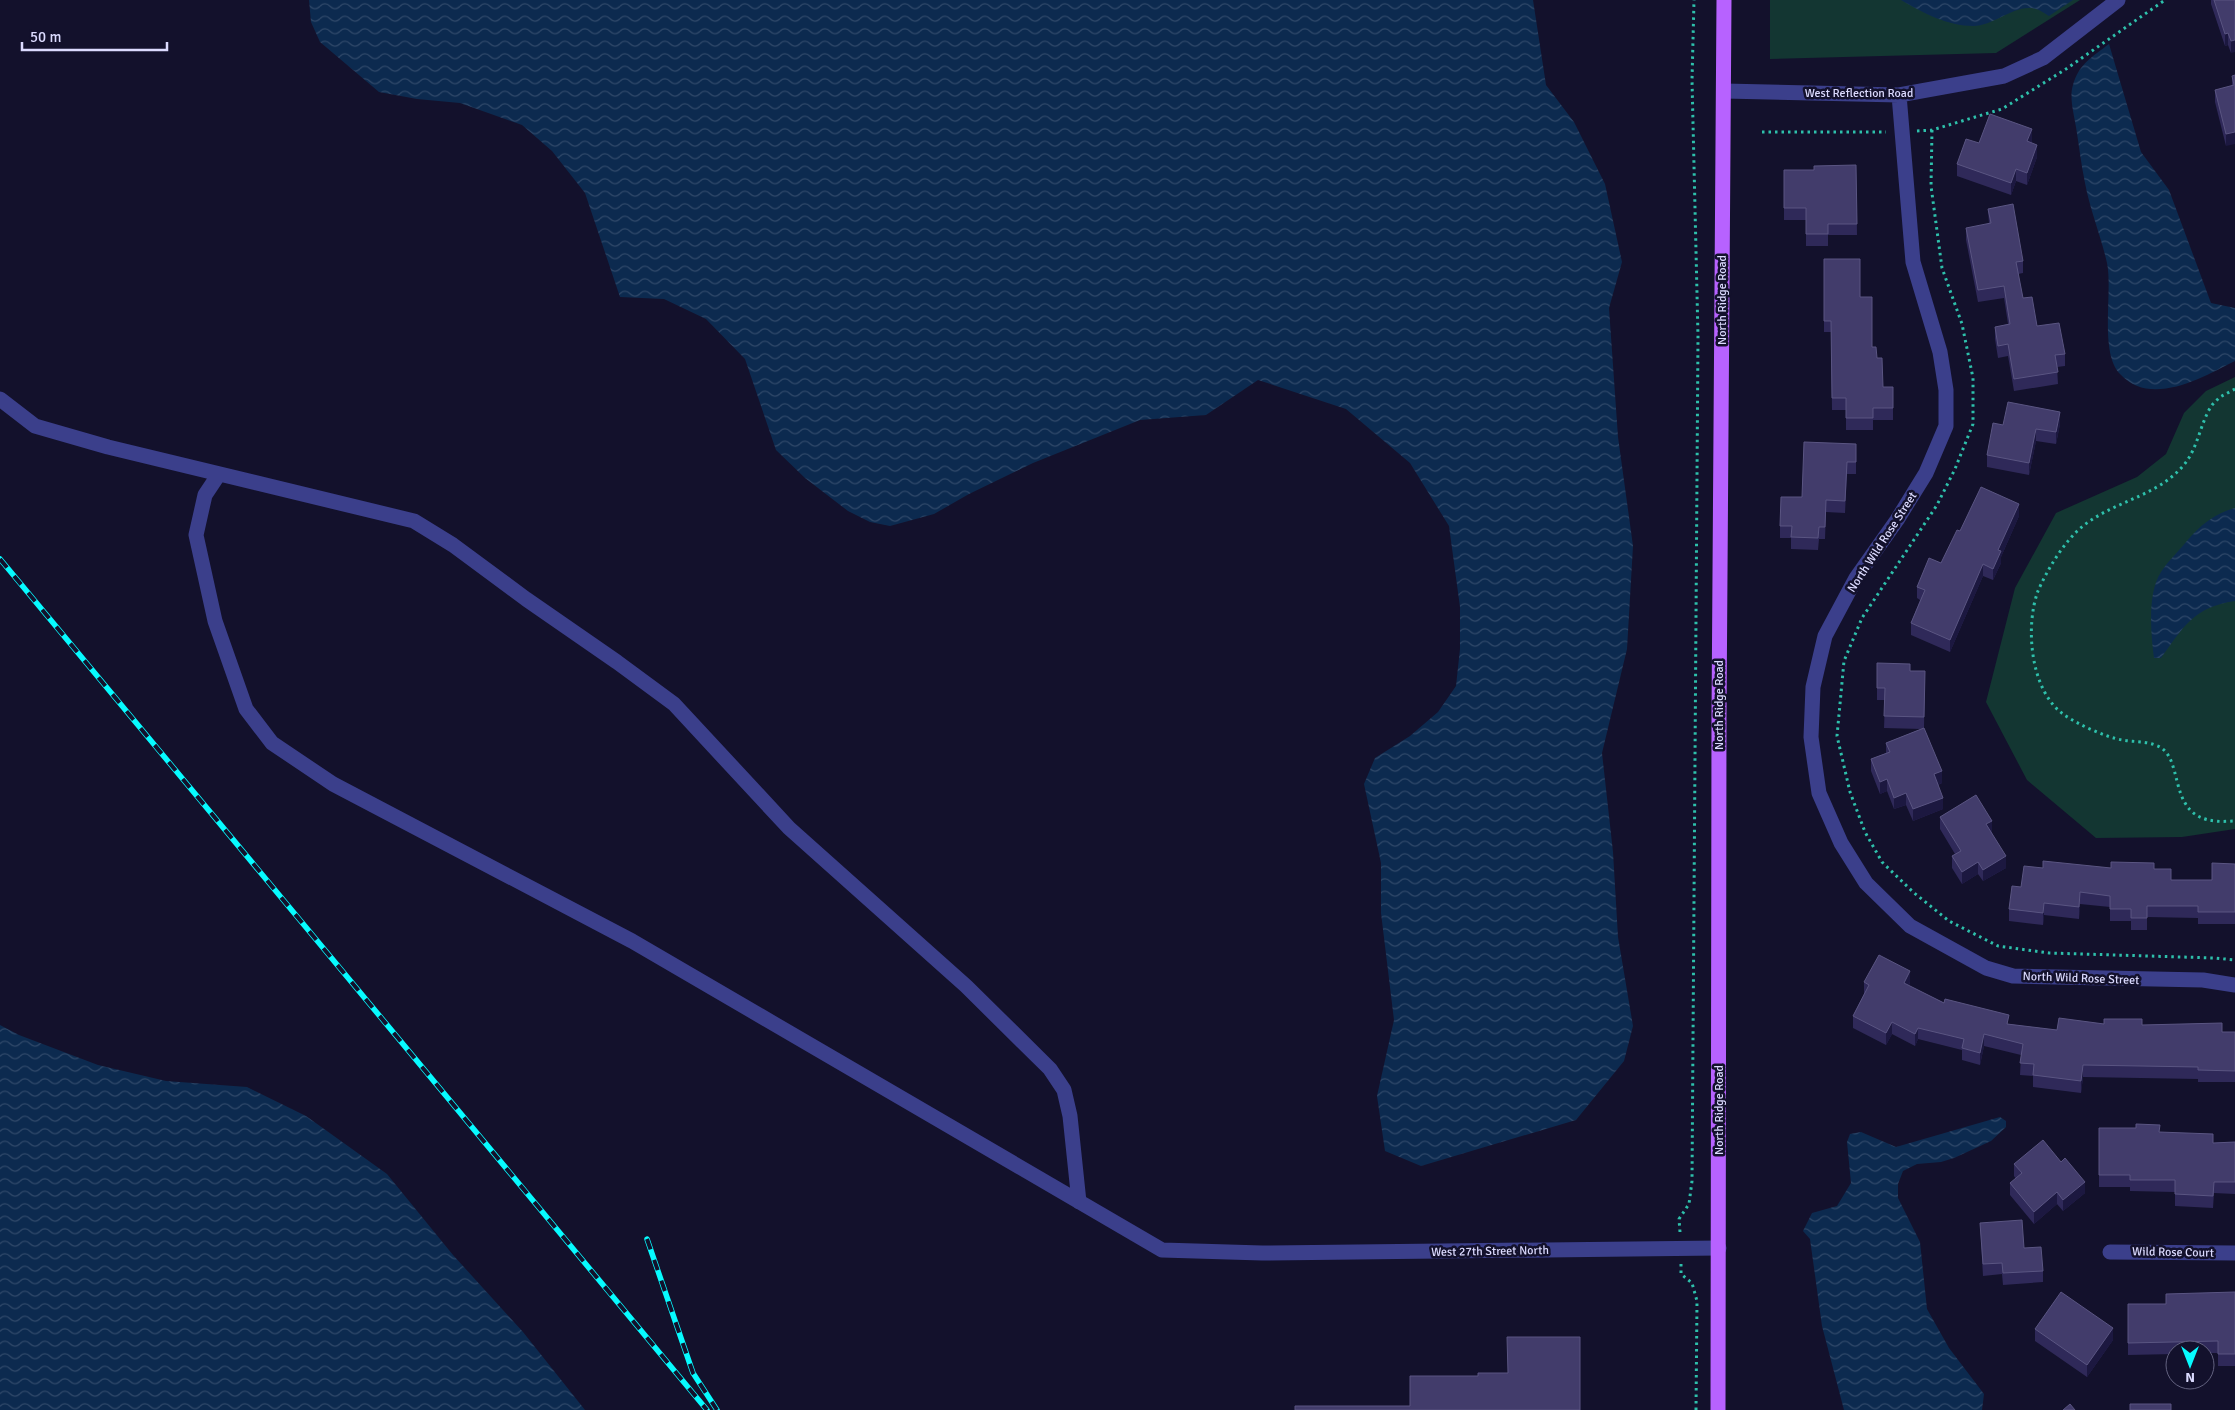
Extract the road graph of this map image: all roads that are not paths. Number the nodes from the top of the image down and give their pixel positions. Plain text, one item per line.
1 (1724, 0) edge
2 (2118, 0) edge
3 (1724, 91) junction
4 (1899, 95) junction
5 (0, 399) edge
6 (219, 474) junction
7 (2235, 985) edge
8 (1079, 1202) junction
9 (1719, 1248) junction
10 (2110, 1252) dead end
11 (2235, 1253) edge
12 (1718, 1410) edge

1 - 3 main road, North Ridge Road
2 - 4 street, West Reflection Road
3 - 4 street, West Reflection Road
3 - 9 main road, North Ridge Road
4 - 7 street, North Wild Rose Street
5 - 6 street
6 - 8 street
6 - 8 street, West 27th Street North
8 - 9 street, West 27th Street North
9 - 12 main road, North Ridge Road
10 - 11 street, Wild Rose Court

